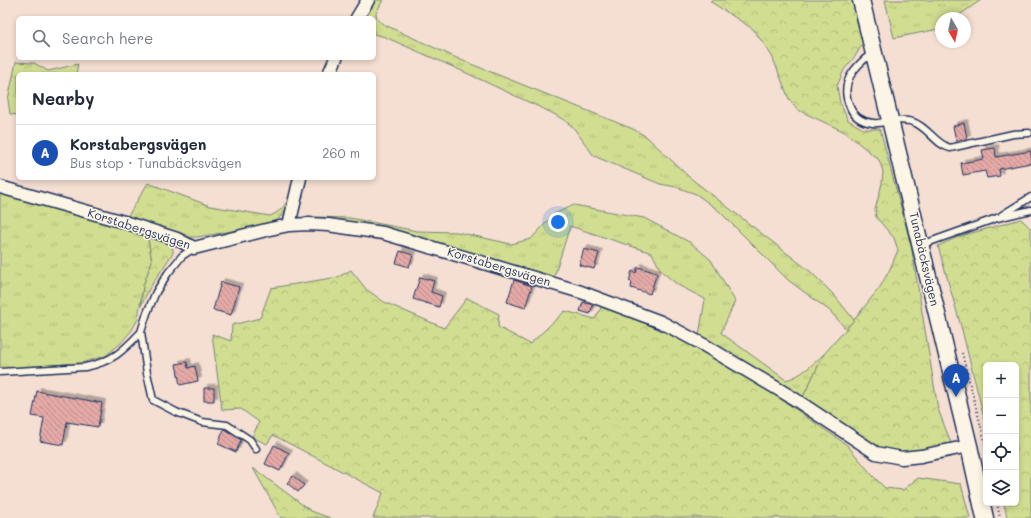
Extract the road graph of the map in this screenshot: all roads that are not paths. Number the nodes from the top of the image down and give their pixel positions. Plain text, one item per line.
1 (368, 0) edge
2 (861, 0) edge
3 (358, 16) edge
4 (873, 52) junction
5 (335, 60) edge
6 (331, 72) edge
7 (890, 121) junction
8 (1029, 132) dead end
9 (300, 180) edge
10 (0, 187) edge
11 (1031, 197) edge
12 (1031, 210) edge
13 (997, 218) junction
14 (289, 225) junction
15 (921, 245) junction
16 (194, 248) junction
17 (141, 332) junction
18 (0, 372) edge
19 (969, 446) junction
20 (256, 449) dead end
21 (985, 518) edge

1 - 3 street
2 - 4 street, Tunabäcksvägen
4 - 7 street, Tunabäcksvägen
4 - 7 lane
5 - 6 street
7 - 8 lane
7 - 15 street, Tunabäcksvägen
9 - 14 street
10 - 16 street, Korstabergsvägen
11 - 13 lane
12 - 13 lane
13 - 15 lane
14 - 16 street, Korstabergsvägen
14 - 19 street, Korstabergsvägen
15 - 19 street, Tunabäcksvägen
16 - 17 lane
17 - 18 lane
17 - 20 lane
19 - 21 street, Tunabäcksvägen

